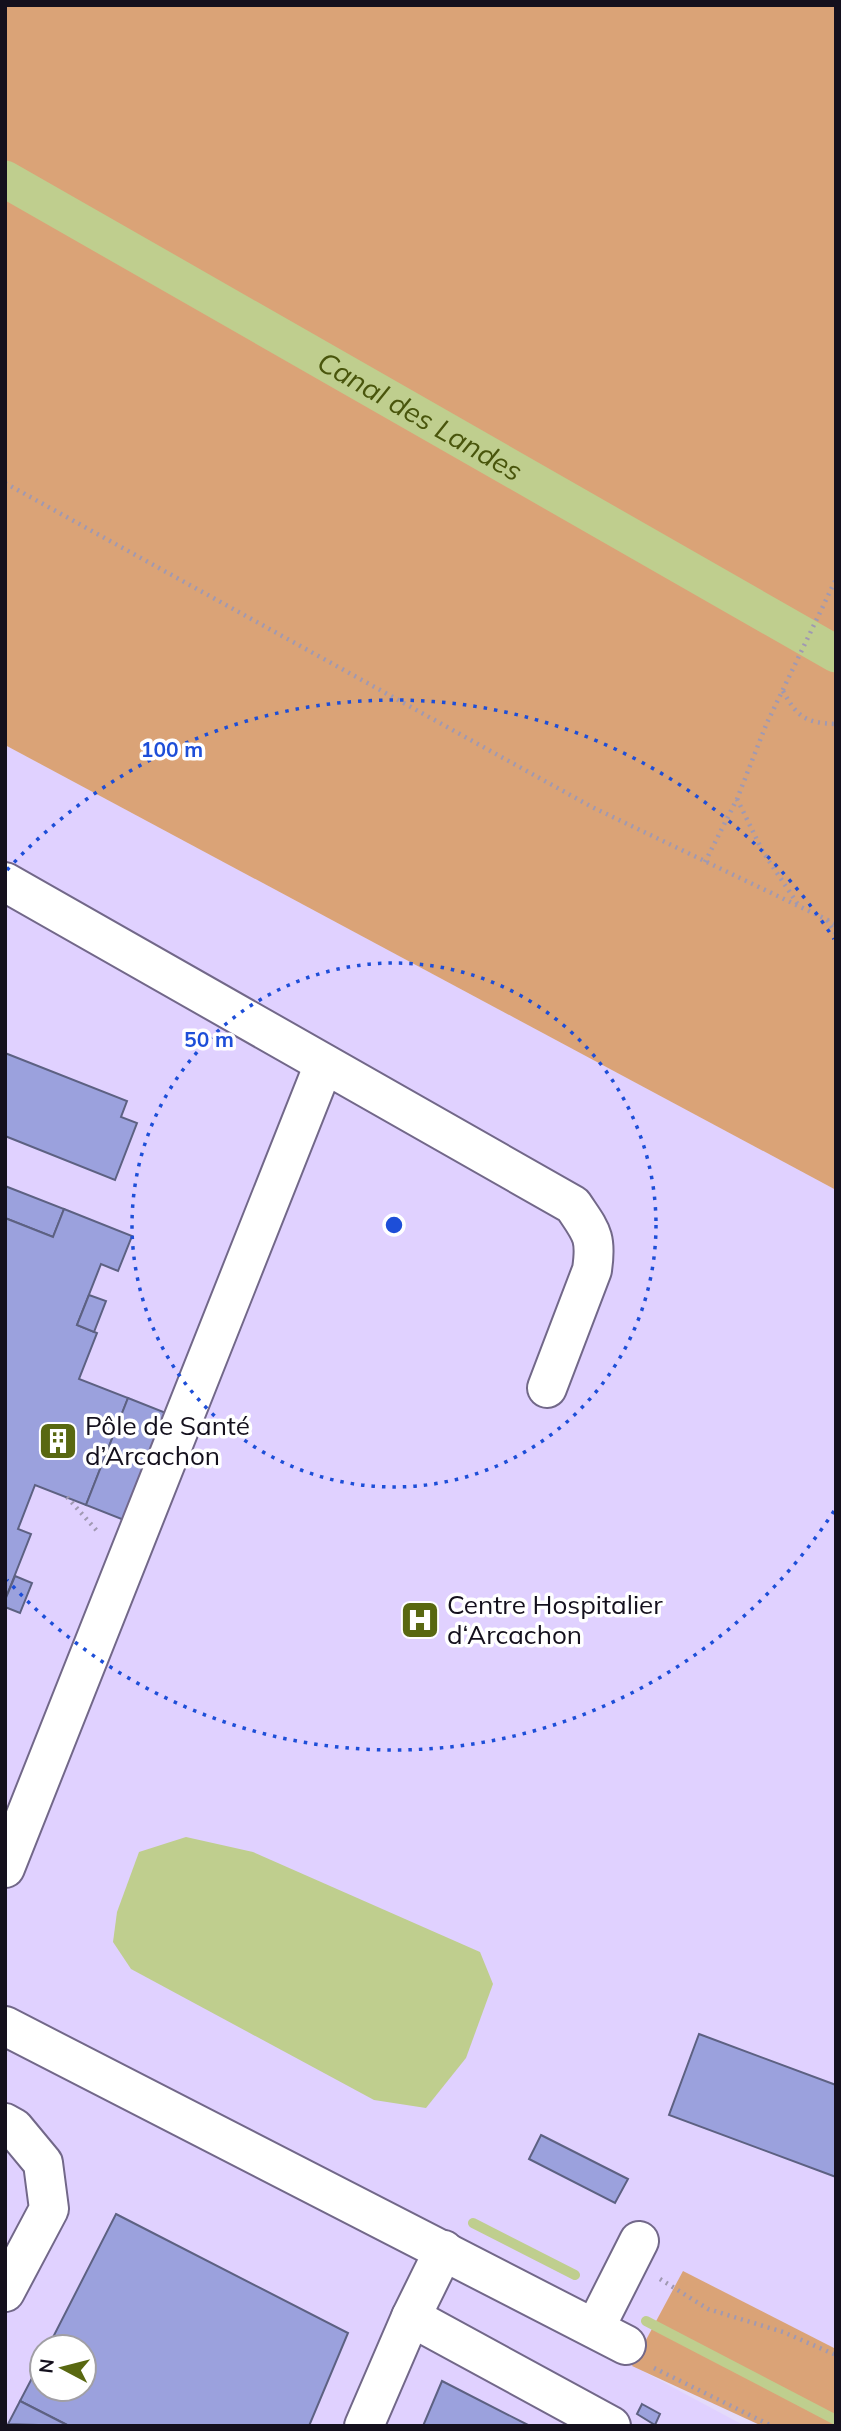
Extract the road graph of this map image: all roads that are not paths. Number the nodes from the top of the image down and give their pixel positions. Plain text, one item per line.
1 (5, 882) edge
2 (324, 1064) junction
3 (547, 1388) dead end
4 (5, 1868) edge
5 (5, 2026) edge
6 (5, 2123) edge
7 (444, 2250) junction
8 (633, 2253) road end
9 (5, 2292) edge
10 (411, 2317) junction
11 (364, 2426) edge
12 (611, 2426) edge

1 - 2 street
2 - 3 street
2 - 4 street
5 - 7 street
6 - 9 street
7 - 8 street
7 - 10 street
10 - 11 street
10 - 12 street

